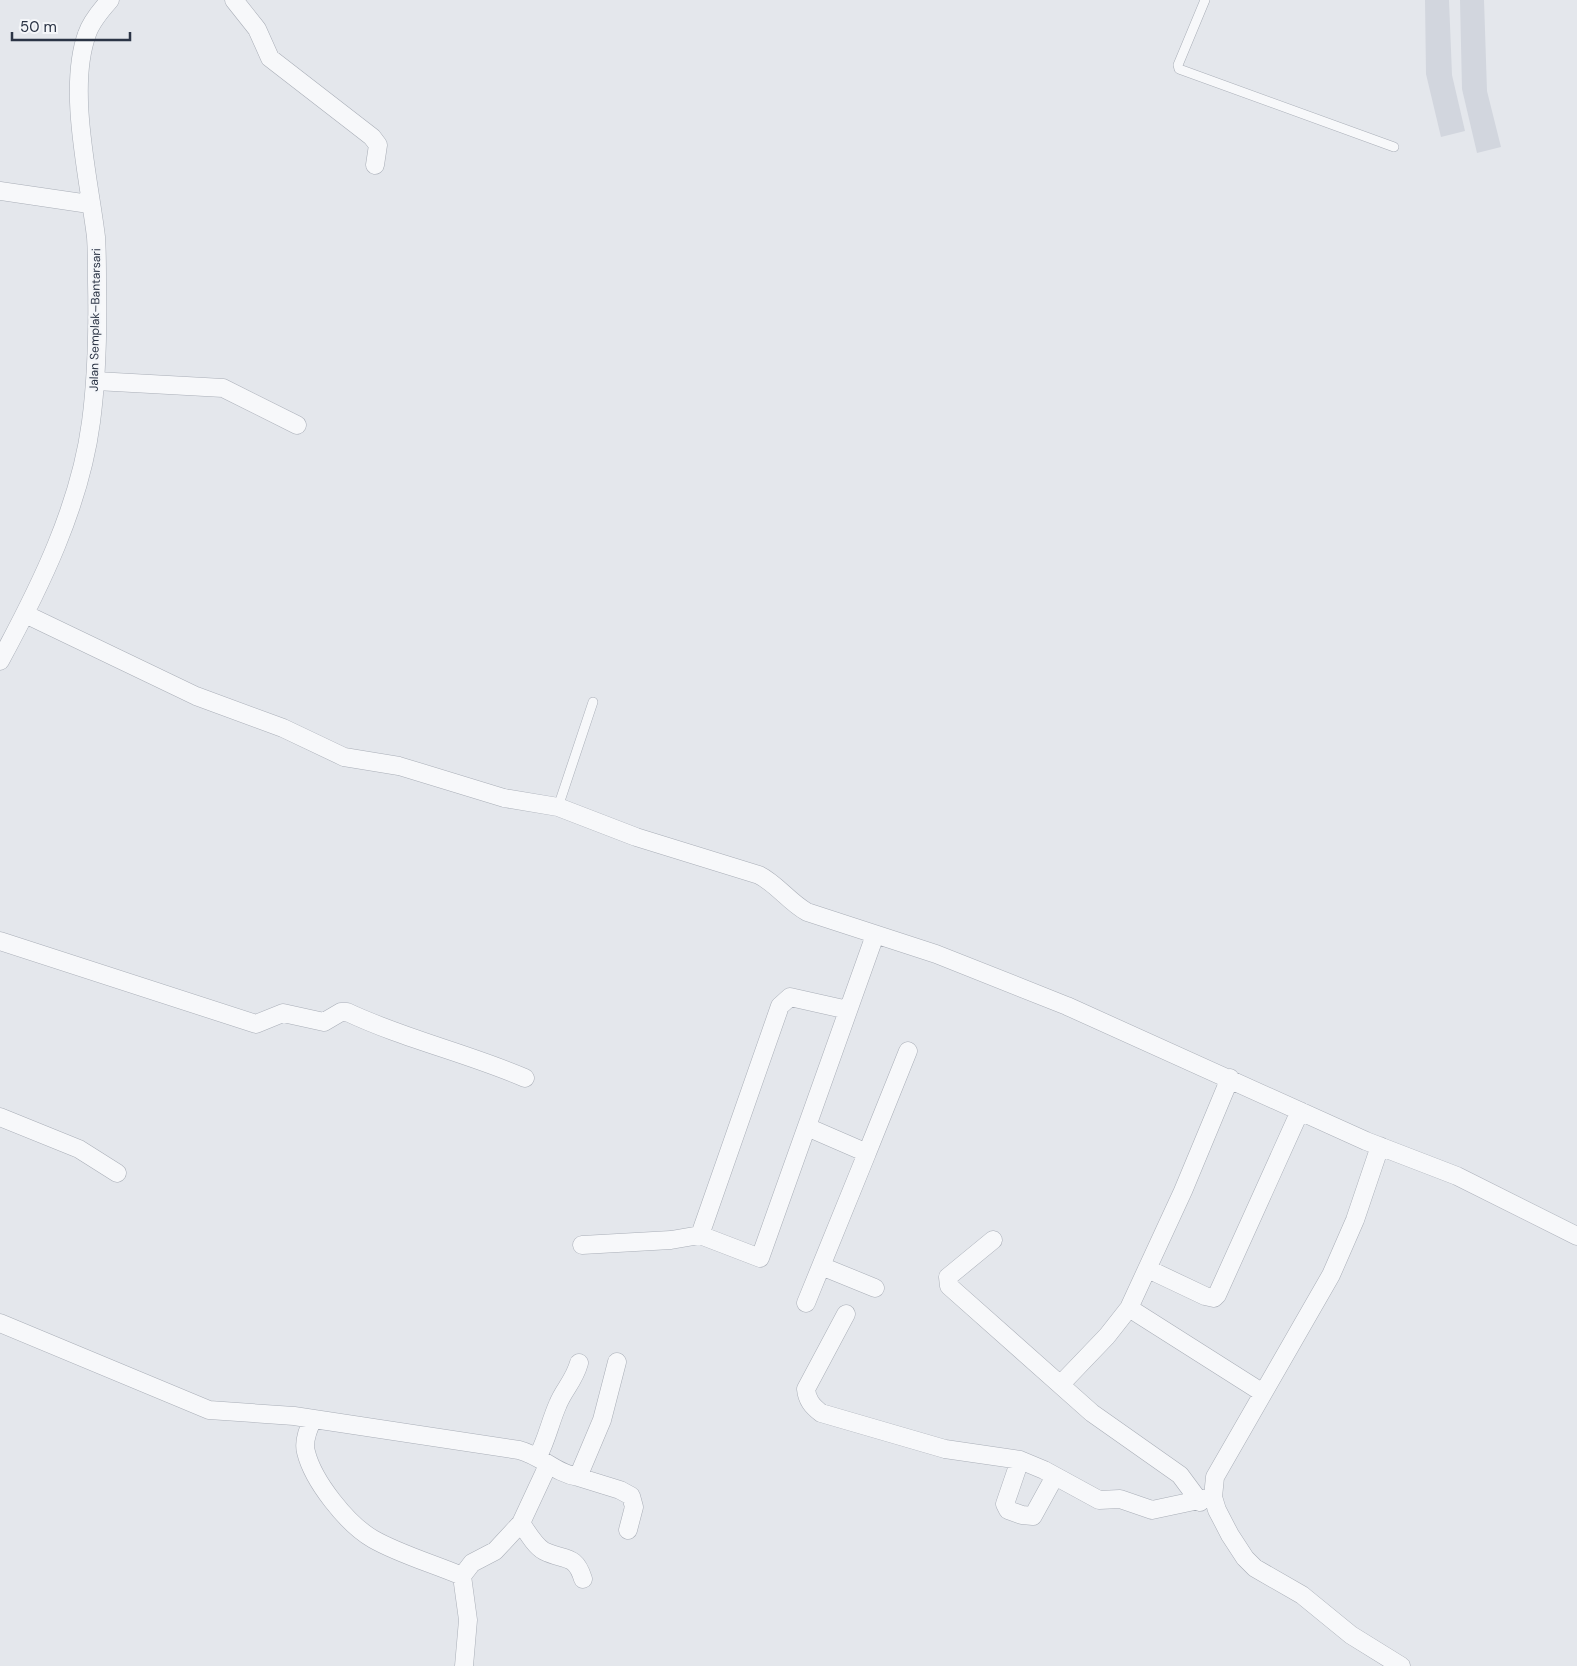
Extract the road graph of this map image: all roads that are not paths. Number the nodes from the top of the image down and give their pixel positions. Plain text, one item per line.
1 (110, 0) edge
2 (234, 0) edge
3 (1205, 0) edge
4 (1394, 146) dead end
5 (375, 164) dead end
6 (0, 191) edge
7 (89, 204) junction
8 (96, 381) junction
9 (297, 425) dead end
10 (25, 614) junction
11 (0, 661) edge
12 (593, 702) dead end
13 (558, 807) junction
14 (875, 935) junction
15 (0, 940) edge
16 (848, 1010) junction
17 (908, 1051) dead end
18 (525, 1078) dead end
19 (1230, 1078) junction
20 (1300, 1111) junction
21 (0, 1117) edge
22 (807, 1127) junction
23 (1380, 1146) junction
24 (867, 1153) junction
25 (117, 1173) dead end
26 (700, 1235) junction
27 (1577, 1236) edge
28 (993, 1240) dead end
29 (582, 1245) dead end
30 (821, 1266) junction
31 (1148, 1269) junction
32 (875, 1288) dead end
33 (806, 1303) dead end
34 (1129, 1308) junction
35 (846, 1314) dead end
36 (0, 1323) edge
37 (617, 1362) dead end
38 (580, 1363) dead end
39 (1060, 1384) junction
40 (1263, 1394) junction
41 (313, 1419) junction
42 (543, 1460) junction
43 (1020, 1460) junction
44 (1054, 1476) junction
45 (578, 1477) junction
46 (1206, 1499) junction
47 (522, 1524) junction
48 (628, 1530) dead end
49 (462, 1576) junction
50 (583, 1579) dead end
51 (464, 1666) edge
52 (1401, 1666) edge

1 - 7 street, Jalan Semplak–Bantarsari
2 - 5 street
3 - 4 lane
6 - 7 street
7 - 8 street, Jalan Semplak–Bantarsari
8 - 9 street
8 - 10 street, Jalan Semplak–Bantarsari
10 - 11 street, Jalan Semplak–Bantarsari
10 - 13 street
12 - 13 lane
13 - 14 street
14 - 16 street
14 - 19 street
15 - 18 street
16 - 22 street
16 - 26 street
17 - 24 street
19 - 20 street
19 - 31 street
20 - 23 street
20 - 31 street
21 - 25 street
22 - 24 street
22 - 26 street
23 - 27 street
23 - 40 street
24 - 30 street
26 - 29 street
28 - 39 street
30 - 32 street
30 - 33 street
31 - 34 street
34 - 39 street
34 - 40 street
35 - 43 street
36 - 41 street
37 - 45 street
38 - 42 street
39 - 46 street
40 - 46 street
41 - 42 street
41 - 49 street
42 - 45 street
42 - 47 street
43 - 44 street
43 - 44 street
44 - 46 street
45 - 48 street
46 - 52 street
47 - 49 street
47 - 50 street
49 - 51 street

